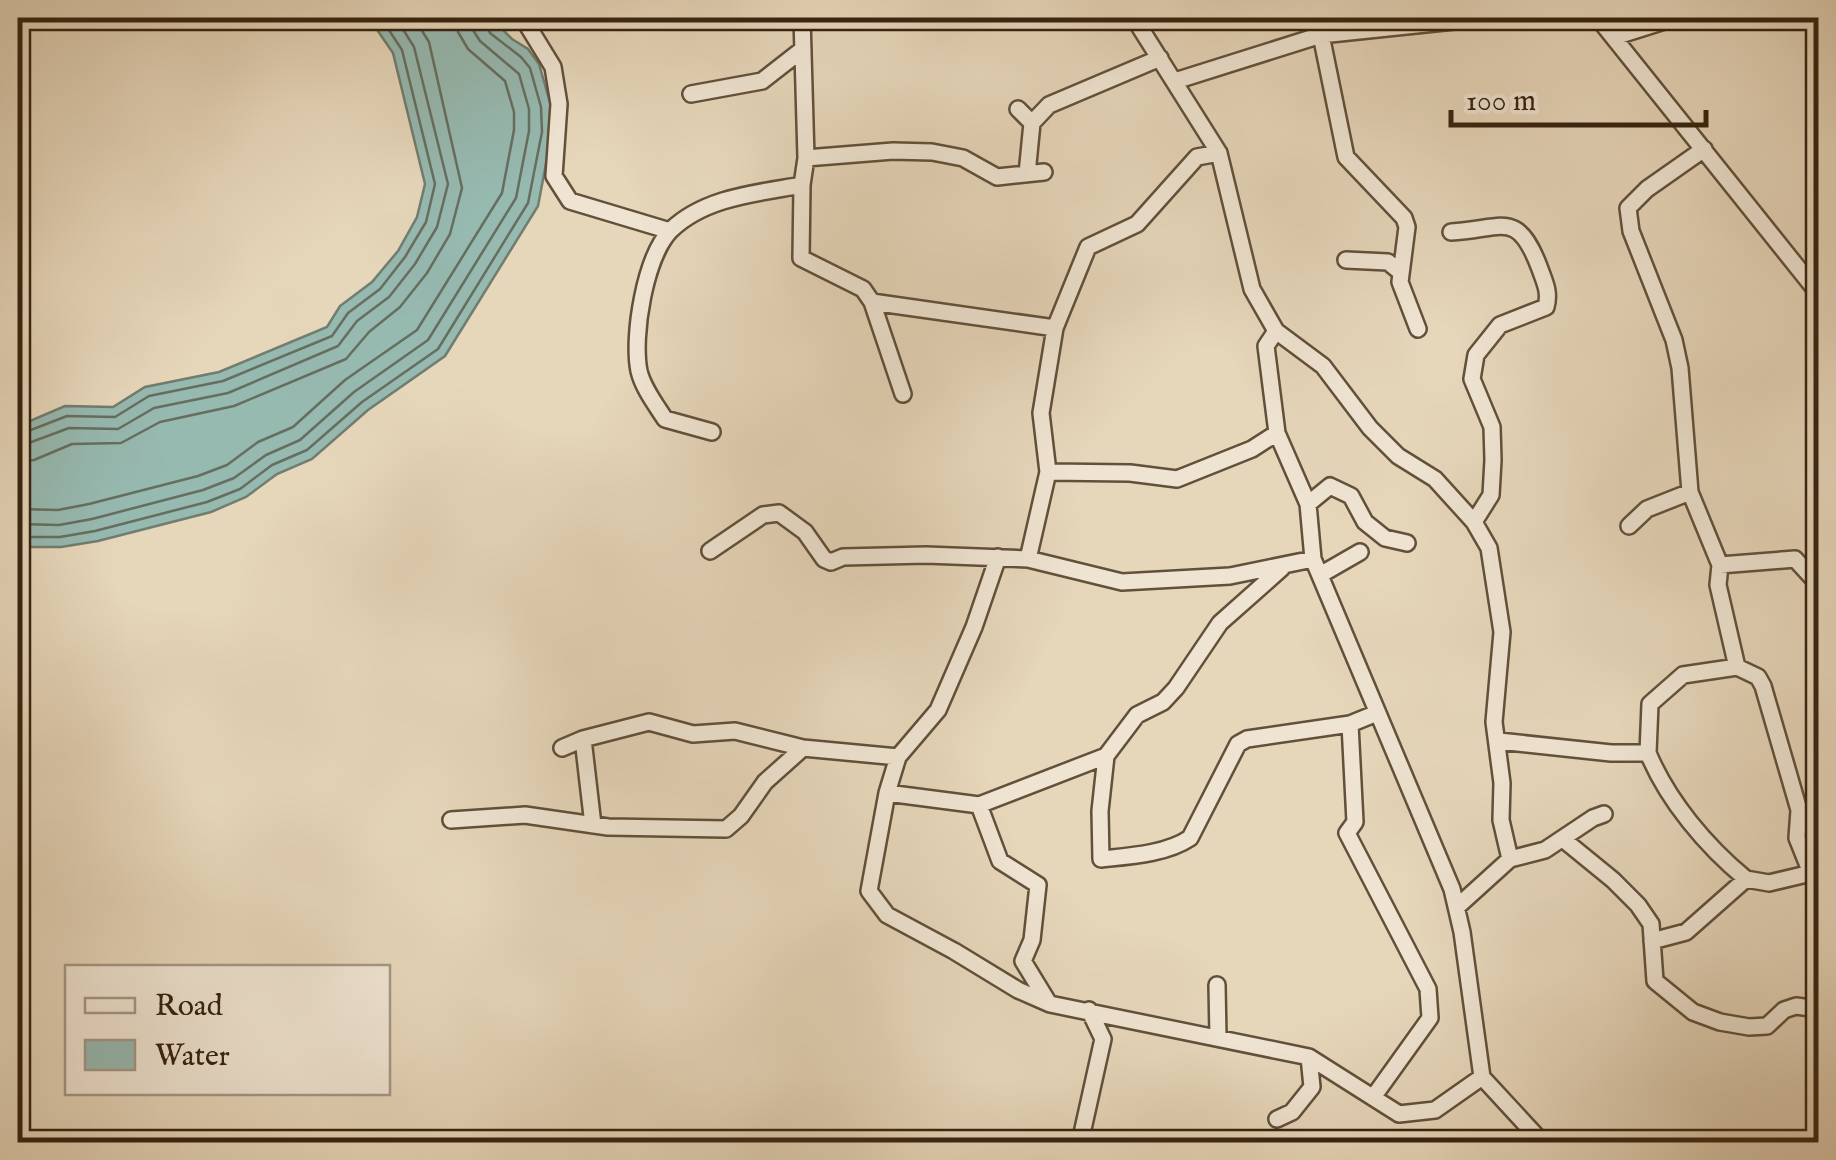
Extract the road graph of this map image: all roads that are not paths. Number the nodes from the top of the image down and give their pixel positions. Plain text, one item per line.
1 (524, 18) edge
2 (802, 18) edge
3 (1134, 18) edge
4 (1483, 18) edge
5 (1598, 18) edge
6 (1674, 18) edge
7 (1321, 36) junction
8 (1614, 36) junction
9 (804, 49) junction
10 (1160, 58) junction
11 (1175, 81) junction
12 (691, 94) dead end
13 (1018, 110) dead end
14 (1032, 123) junction
15 (1704, 149) junction
16 (1219, 153) junction
17 (806, 158) junction
18 (1044, 172) dead end
19 (1026, 174) junction
20 (1368, 181) junction
21 (802, 184) junction
22 (1393, 197) dead end
23 (670, 231) junction
24 (1451, 232) dead end
25 (1346, 260) dead end
26 (1398, 270) junction
27 (1818, 292) edge
28 (872, 302) junction
29 (1055, 328) junction
30 (1418, 330) dead end
31 (1276, 331) junction
32 (903, 394) dead end
33 (712, 432) dead end
34 (1277, 433) junction
35 (1048, 472) junction
36 (1690, 492) junction
37 (1308, 504) junction
38 (1474, 522) junction
39 (1629, 526) dead end
40 (1407, 544) dead end
41 (710, 551) dead end
42 (1360, 552) dead end
43 (998, 558) junction
44 (1028, 559) junction
45 (1314, 559) junction
46 (1720, 566) junction
47 (1282, 568) junction
48 (1320, 575) junction
49 (1818, 584) edge
50 (1737, 667) junction
51 (1377, 714) junction
52 (1350, 724) junction
53 (583, 739) junction
54 (1499, 742) junction
55 (562, 748) dead end
56 (803, 748) junction
57 (1648, 753) junction
58 (1106, 756) junction
59 (898, 757) junction
60 (887, 792) junction
61 (979, 805) junction
62 (1604, 814) dead end
63 (451, 820) dead end
64 (593, 825) junction
65 (1564, 840) junction
66 (1510, 859) junction
67 (1815, 877) edge
68 (1746, 879) junction
69 (1457, 907) junction
70 (1652, 941) junction
71 (1217, 985) dead end
72 (1050, 1004) junction
73 (1089, 1010) junction
74 (1818, 1010) edge
75 (1218, 1037) junction
76 (1309, 1057) junction
77 (1482, 1076) junction
78 (1374, 1096) junction
79 (1277, 1118) dead end
80 (1081, 1138) dead end
81 (1542, 1142) edge

1 - 23 street
2 - 9 street
3 - 10 street
4 - 7 street
5 - 8 street
6 - 8 street
7 - 11 street
7 - 20 street
8 - 15 street
9 - 12 street
9 - 17 street
10 - 11 street
10 - 14 street
11 - 16 street
13 - 14 street
14 - 19 street
15 - 27 street
15 - 36 street
16 - 29 street
16 - 31 street
17 - 19 street
17 - 21 street
18 - 19 street
20 - 22 street
20 - 26 street
21 - 23 street
21 - 28 street
23 - 33 street
24 - 38 street
25 - 26 street
26 - 30 street
28 - 29 street
28 - 32 street
29 - 35 street
31 - 34 street
31 - 38 street
34 - 35 street
34 - 37 street
35 - 44 street
36 - 39 street
36 - 46 street
37 - 40 street
37 - 45 street
38 - 54 street
41 - 43 street
42 - 48 street
43 - 44 street
43 - 59 street
44 - 47 street
45 - 47 street
45 - 48 street
46 - 49 street
46 - 50 street
47 - 58 street
48 - 51 street
50 - 57 street
50 - 67 street
51 - 52 street
51 - 69 street
52 - 58 street
52 - 78 street
53 - 55 street
53 - 56 street
53 - 64 street
54 - 57 street
54 - 66 street
56 - 59 street
56 - 64 street
57 - 68 street
58 - 61 street
59 - 60 street
60 - 61 street
60 - 72 street
61 - 72 street
62 - 65 street
63 - 64 street
65 - 66 street
65 - 70 street
66 - 69 street
67 - 68 street
68 - 70 street
69 - 77 street
70 - 74 street
71 - 75 street
72 - 73 street
73 - 75 street
73 - 80 street
75 - 76 street
76 - 78 street
76 - 79 street
77 - 78 street
77 - 81 street

